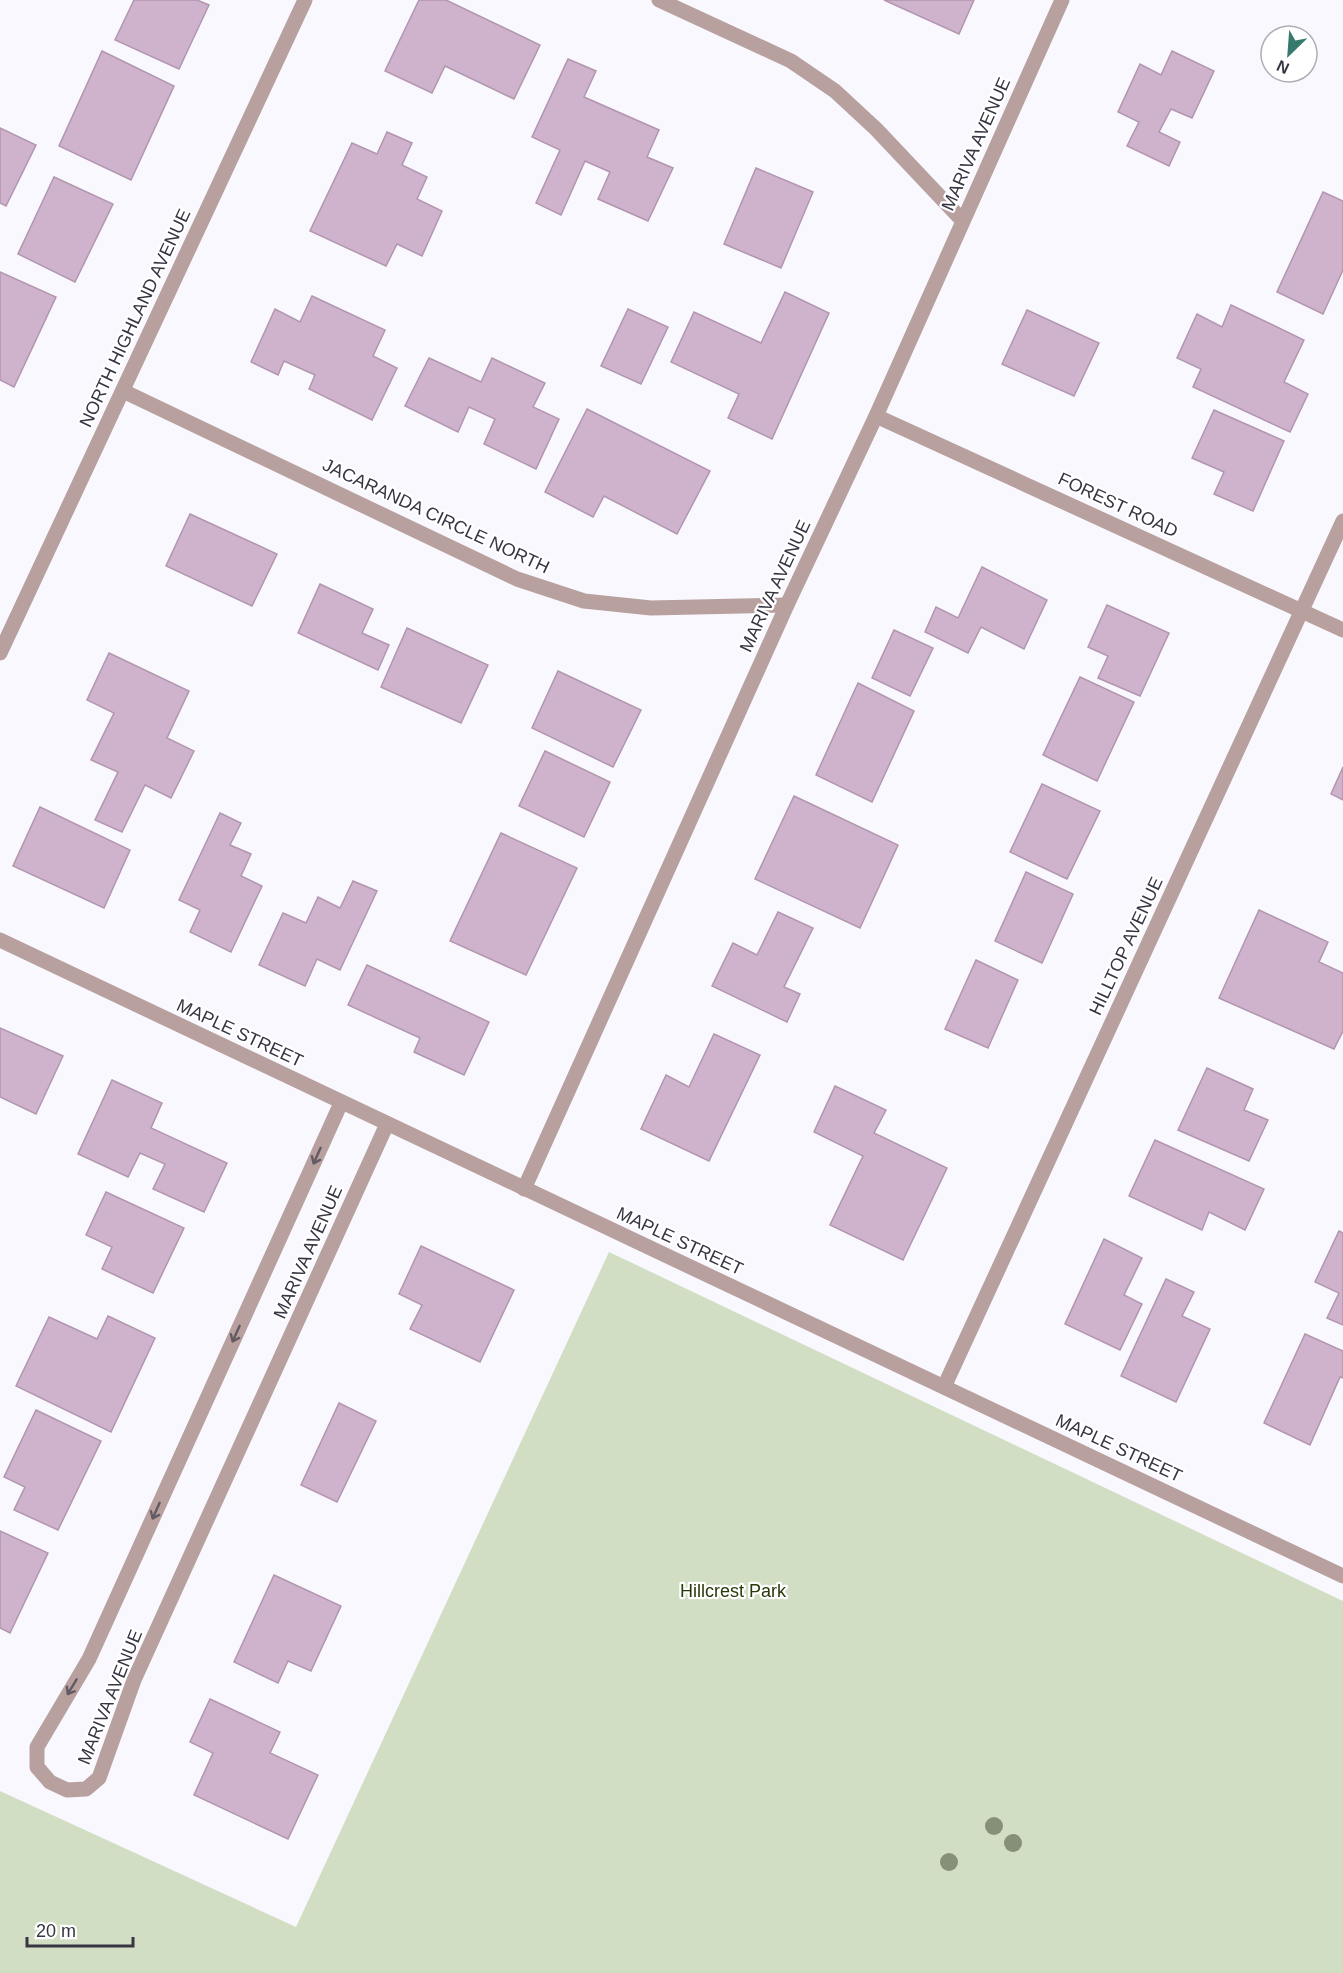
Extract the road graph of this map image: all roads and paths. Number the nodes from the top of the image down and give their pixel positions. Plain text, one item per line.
1 (305, 0) edge
2 (659, 0) edge
3 (1062, 0) edge
4 (962, 220) junction
5 (123, 391) junction
6 (876, 416) junction
7 (1343, 521) edge
8 (787, 605) junction
9 (1302, 611) junction
10 (1343, 630) edge
11 (0, 653) edge
12 (0, 940) edge
13 (341, 1103) junction
14 (387, 1124) junction
15 (524, 1189) junction
16 (944, 1387) junction
17 (1343, 1576) edge

1 - 5 street, NORTH HIGHLAND AVENUE
2 - 4 street
3 - 4 street, MARIVA AVENUE
4 - 6 street, MARIVA AVENUE
5 - 8 street, JACARANDA CIRCLE NORTH
5 - 11 street, NORTH HIGHLAND AVENUE
6 - 8 street, MARIVA AVENUE
6 - 9 street, FOREST ROAD
7 - 9 street, HILLTOP AVENUE
8 - 15 street, MARIVA AVENUE
9 - 10 street, FOREST ROAD
9 - 16 street, HILLTOP AVENUE
12 - 13 street, MAPLE STREET
13 - 14 street, MAPLE STREET
13 -> 14 street, MARIVA AVENUE
14 - 15 street, MAPLE STREET
15 - 16 street, MAPLE STREET
16 - 17 street, MAPLE STREET

